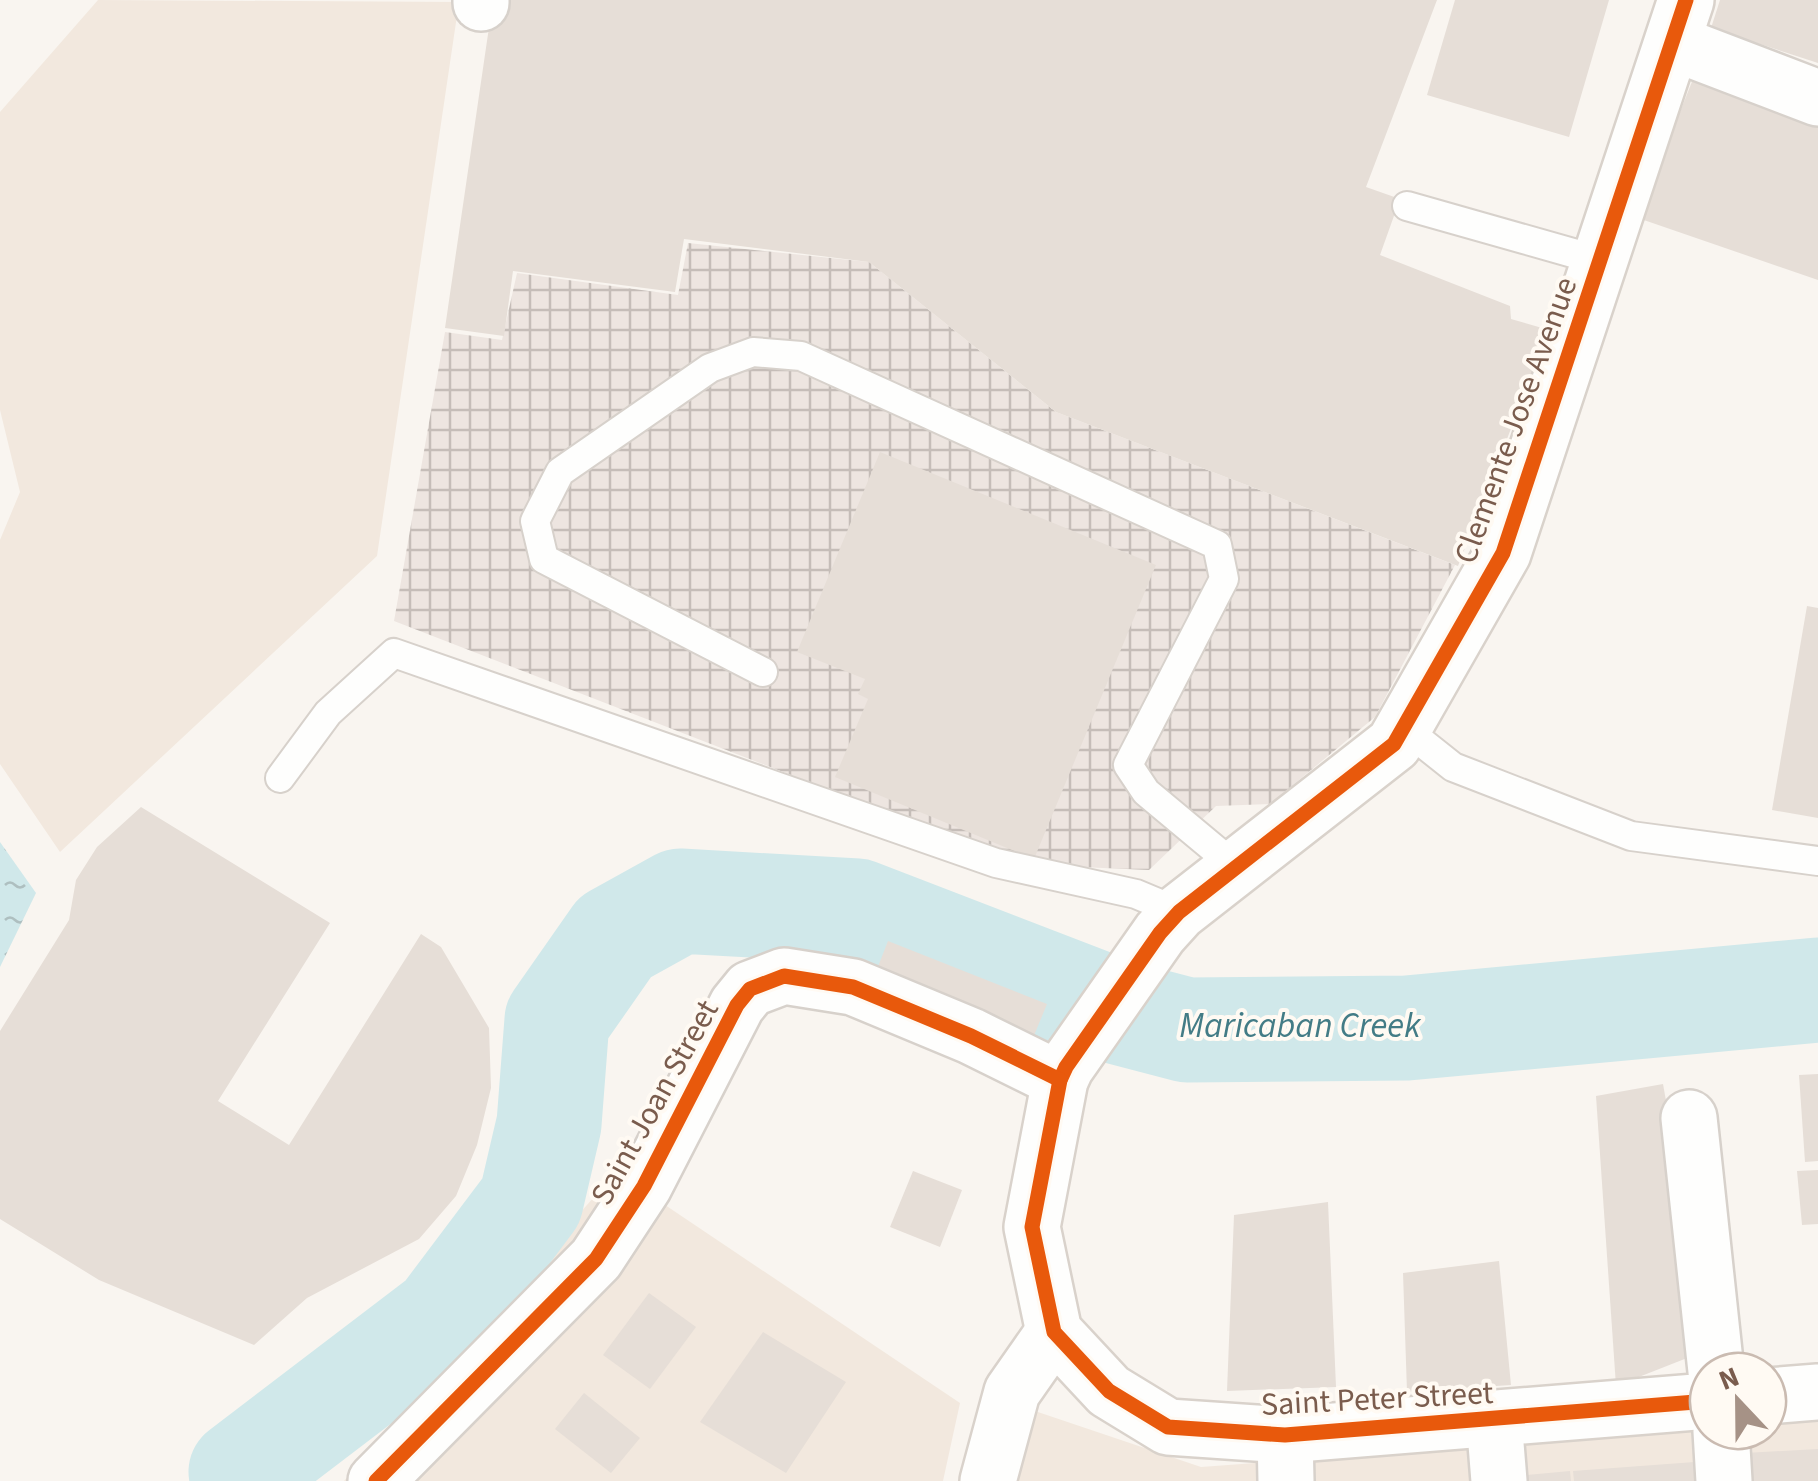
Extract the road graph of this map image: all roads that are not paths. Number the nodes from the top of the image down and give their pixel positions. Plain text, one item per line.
1 (1680, 22) edge
2 (1818, 98) edge
3 (1407, 206) dead end
4 (1601, 262) junction
5 (763, 672) dead end
6 (1404, 728) junction
7 (280, 778) dead end
8 (1818, 861) edge
9 (1236, 867) junction
10 (1170, 922) junction
11 (1063, 1074) junction
12 (1688, 1118) dead end
13 (1054, 1332) junction
14 (1714, 1351) edge
15 (1818, 1392) edge
16 (1788, 1394) edge
17 (1688, 1403) edge
18 (1494, 1419) junction
19 (1722, 1451) edge
20 (1286, 1458) edge
21 (376, 1481) edge
22 (988, 1481) edge
23 (1499, 1481) edge
24 (1724, 1481) edge

1 - 2 street
1 - 4 street, Clemente Jose Avenue
3 - 4 lane
4 - 6 street, Clemente Jose Avenue
5 - 9 lane
6 - 8 lane
6 - 9 street, Clemente Jose Avenue
7 - 10 lane
9 - 10 street, Clemente Jose Avenue
10 - 11 street, Clemente Jose Avenue
11 - 13 street
11 - 21 street, Saint Joan Street
12 - 14 street
13 - 20 street, Saint Peter Street
13 - 22 street
15 - 16 street
17 - 18 street, Saint Peter Street
18 - 20 street, Saint Peter Street
18 - 23 street
19 - 24 street

